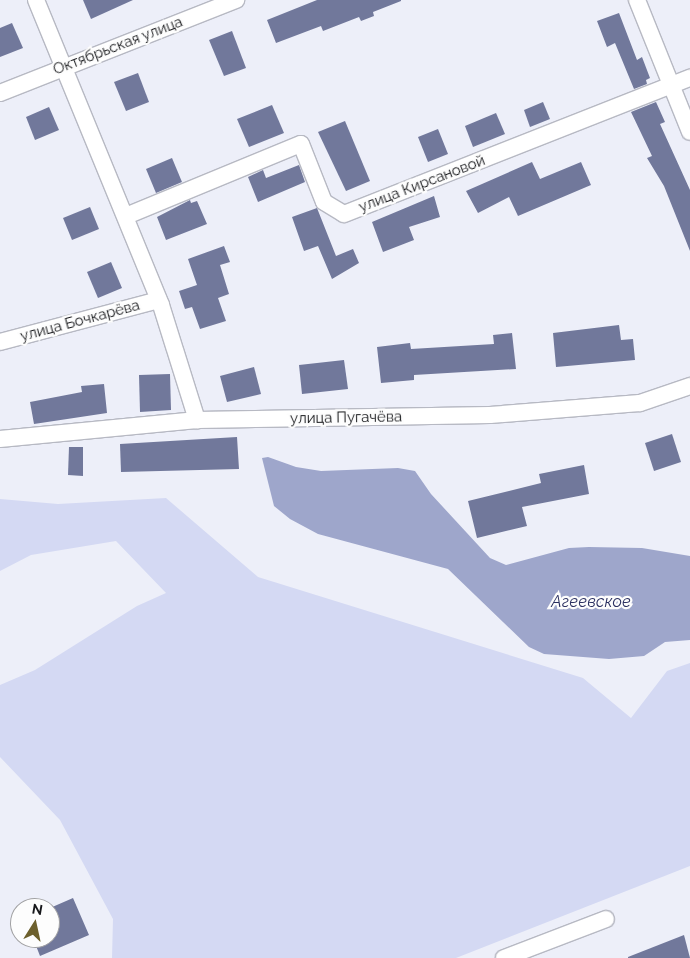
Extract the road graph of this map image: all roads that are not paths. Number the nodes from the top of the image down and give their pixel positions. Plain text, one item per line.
1 (36, 0) edge
2 (236, 0) edge
3 (637, 0) edge
4 (62, 67) junction
5 (690, 78) edge
6 (671, 86) junction
7 (0, 93) edge
8 (690, 132) edge
9 (126, 216) junction
10 (159, 300) junction
11 (0, 342) edge
12 (690, 386) edge
13 (197, 420) junction
14 (0, 440) edge
15 (606, 919) dead end
16 (504, 958) edge

1 - 4 street
2 - 4 street, Октябрьская улица
3 - 6 street
4 - 7 street, Октябрьская улица
4 - 9 street
5 - 6 street
6 - 8 street
6 - 9 street, улица Кирсановой
9 - 10 street
10 - 11 street, улица Бочкарёва
10 - 13 street
12 - 13 street, улица Пугачёва
13 - 14 street, улица Пугачёва
15 - 16 street

